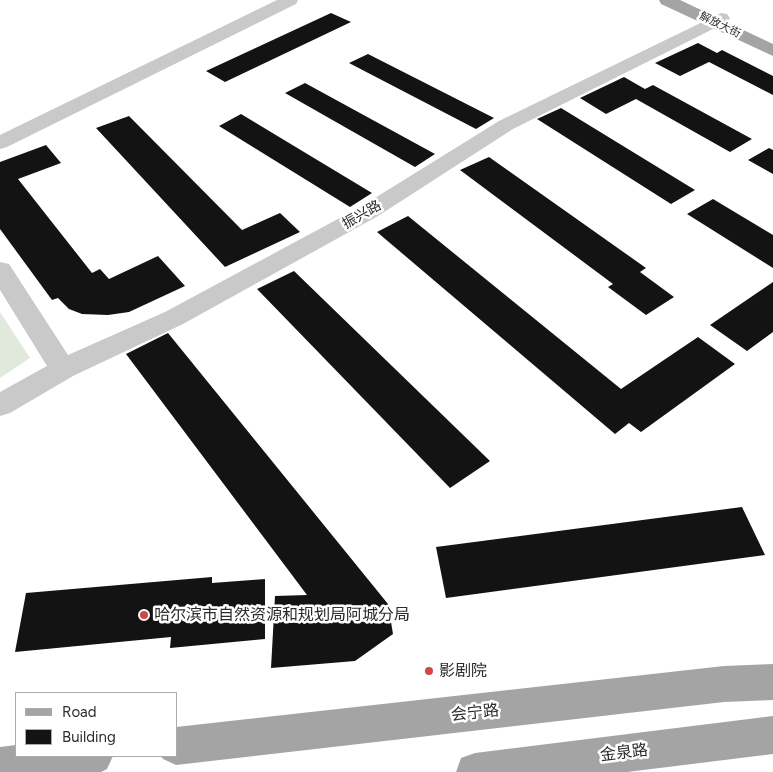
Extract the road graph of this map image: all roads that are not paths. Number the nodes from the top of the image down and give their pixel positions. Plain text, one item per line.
1 (290, 0) edge
2 (668, 0) edge
3 (682, 0) edge
4 (716, 20) junction
5 (773, 42) edge
6 (773, 51) edge
7 (0, 143) edge
8 (0, 270) edge
9 (63, 369) junction
10 (0, 405) edge
11 (773, 682) edge
12 (773, 735) edge
13 (178, 746) edge
14 (85, 757) edge
15 (0, 766) edge
16 (475, 772) edge

1 - 7 street
2 - 4 main road, 解放大街
3 - 4 main road, 解放大街
4 - 5 main road, 解放大街
4 - 6 main road, 解放大街
4 - 9 street, 振兴路
8 - 9 street
9 - 10 street, 振兴路
11 - 13 main road, 会宁路
12 - 16 main road, 金泉路
14 - 15 main road

